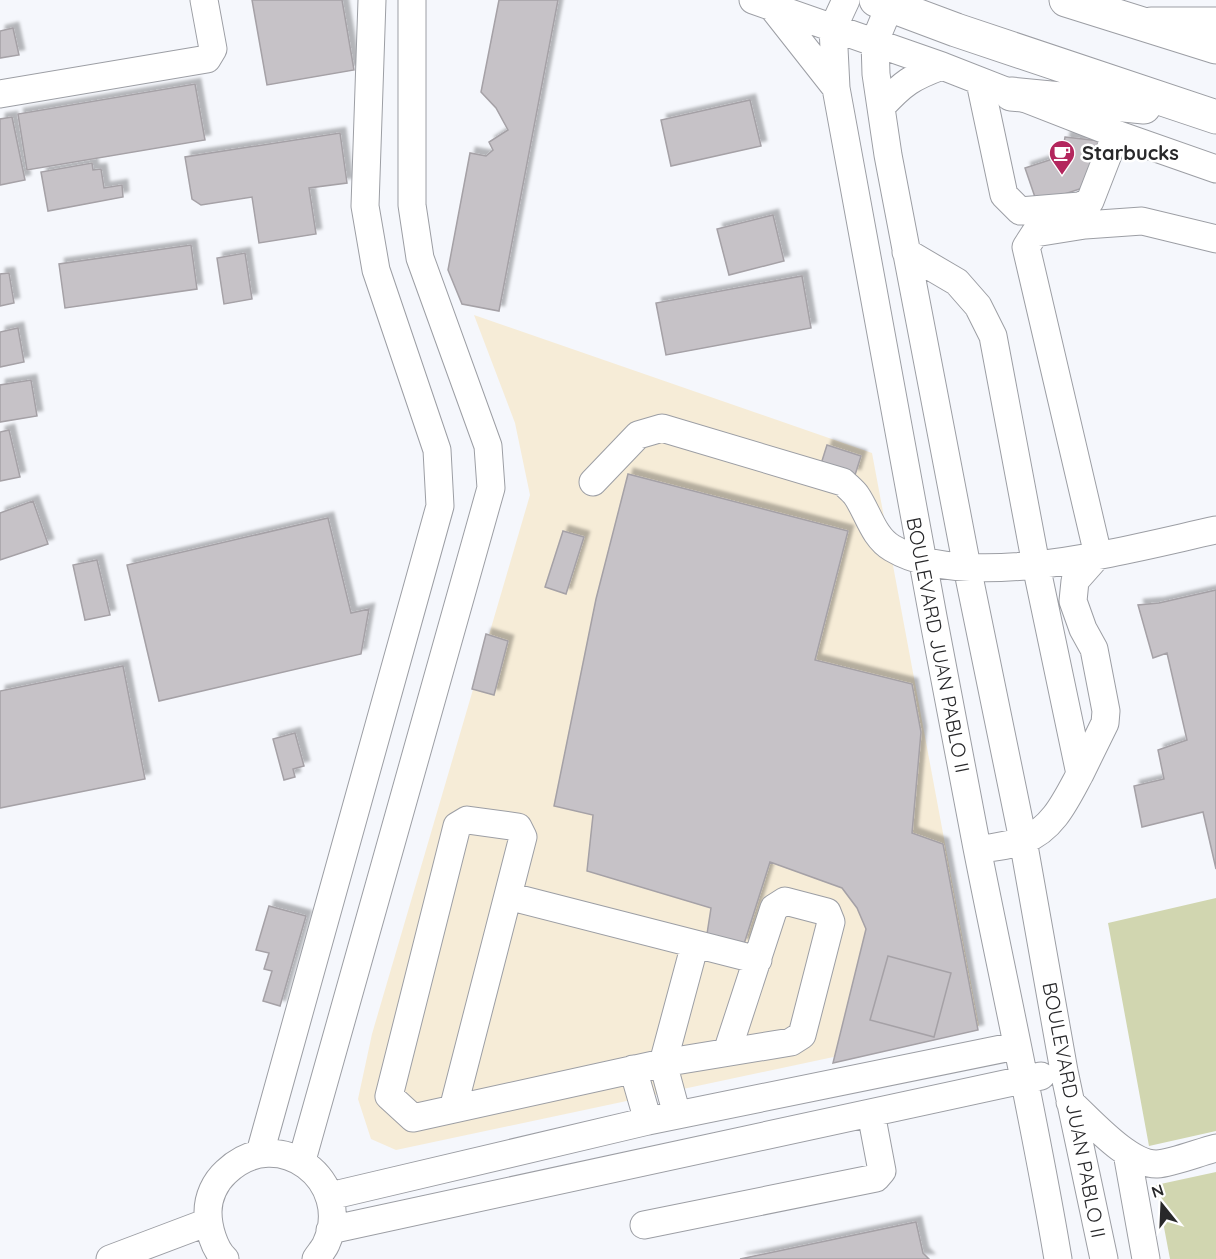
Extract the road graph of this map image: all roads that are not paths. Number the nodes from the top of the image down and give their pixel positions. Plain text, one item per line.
1 (204, 0) edge
2 (372, 0) edge
3 (412, 0) edge
4 (846, 0) edge
5 (1066, 0) edge
6 (886, 2) edge
7 (763, 3) edge
8 (1216, 21) edge
9 (1133, 22) junction
10 (833, 28) junction
11 (875, 41) junction
12 (1216, 47) edge
13 (942, 66) junction
14 (980, 82) junction
15 (836, 88) junction
16 (0, 94) edge
17 (1011, 94) junction
18 (881, 107) junction
19 (1210, 115) edge
20 (1116, 134) junction
21 (1216, 169) edge
22 (1216, 238) edge
23 (906, 252) junction
24 (593, 482) dead end
25 (1216, 530) edge
26 (1098, 555) junction
27 (922, 562) junction
28 (1036, 565) junction
29 (967, 567) junction
30 (1080, 774) junction
31 (1023, 840) junction
32 (978, 850) junction
33 (508, 896) junction
34 (694, 944) junction
35 (758, 960) junction
36 (1016, 1046) junction
37 (727, 1052) junction
38 (663, 1063) junction
39 (633, 1069) junction
40 (1064, 1071) junction
41 (1025, 1080) junction
42 (1070, 1102) junction
43 (453, 1109) junction
44 (871, 1113) junction
45 (677, 1115) junction
46 (648, 1121) junction
47 (1216, 1148) edge
48 (260, 1153) junction
49 (1127, 1153) junction
50 (302, 1160) junction
51 (330, 1196) junction
52 (208, 1222) junction
53 (644, 1225) dead end
54 (330, 1230) junction
55 (217, 1257) edge
56 (110, 1259) edge
57 (316, 1259) edge
58 (1058, 1259) edge
59 (1104, 1259) edge
60 (1146, 1259) edge

1 - 16 street
2 - 48 street
3 - 50 street
4 - 10 street
5 - 9 highway
6 - 11 street
6 - 19 highway
7 - 10 street
7 - 15 street
8 - 9 street
9 - 12 highway
10 - 11 street
10 - 15 street, BOULEVARD JUAN PABLO II
11 - 13 street
11 - 18 street, BOULEVARD JUAN PABLO II
13 - 14 street
13 - 18 street
14 - 17 street
14 - 20 street
15 - 27 street, BOULEVARD JUAN PABLO II
17 - 19 highway
17 - 20 street
18 - 23 street, BOULEVARD JUAN PABLO II
20 - 21 street
22 - 26 street
23 - 28 street
23 - 29 street, BOULEVARD JUAN PABLO II
24 - 27 street
25 - 26 street
26 - 28 street
26 - 30 street
27 - 29 street
27 - 32 street, BOULEVARD JUAN PABLO II
28 - 29 street
28 - 30 street
29 - 31 street, BOULEVARD JUAN PABLO II
30 - 31 street
31 - 32 street
31 - 40 street, BOULEVARD JUAN PABLO II
32 - 36 street, BOULEVARD JUAN PABLO II
33 - 34 street
33 - 43 street
33 - 43 street
34 - 35 street
34 - 38 street
35 - 37 street
35 - 37 street
36 - 41 street, BOULEVARD JUAN PABLO II
36 - 45 street
37 - 38 street
38 - 39 street
38 - 45 street
39 - 43 street
39 - 46 street
40 - 41 street
40 - 42 street, BOULEVARD JUAN PABLO II
41 - 44 street
41 - 58 street, BOULEVARD JUAN PABLO II
42 - 49 street
42 - 59 street, BOULEVARD JUAN PABLO II
44 - 53 street
44 - 54 street
45 - 46 street
46 - 51 street
47 - 49 street
48 - 50 street
48 - 52 street
49 - 60 street
50 - 51 street
51 - 54 street
52 - 55 street
52 - 56 street
54 - 57 street

